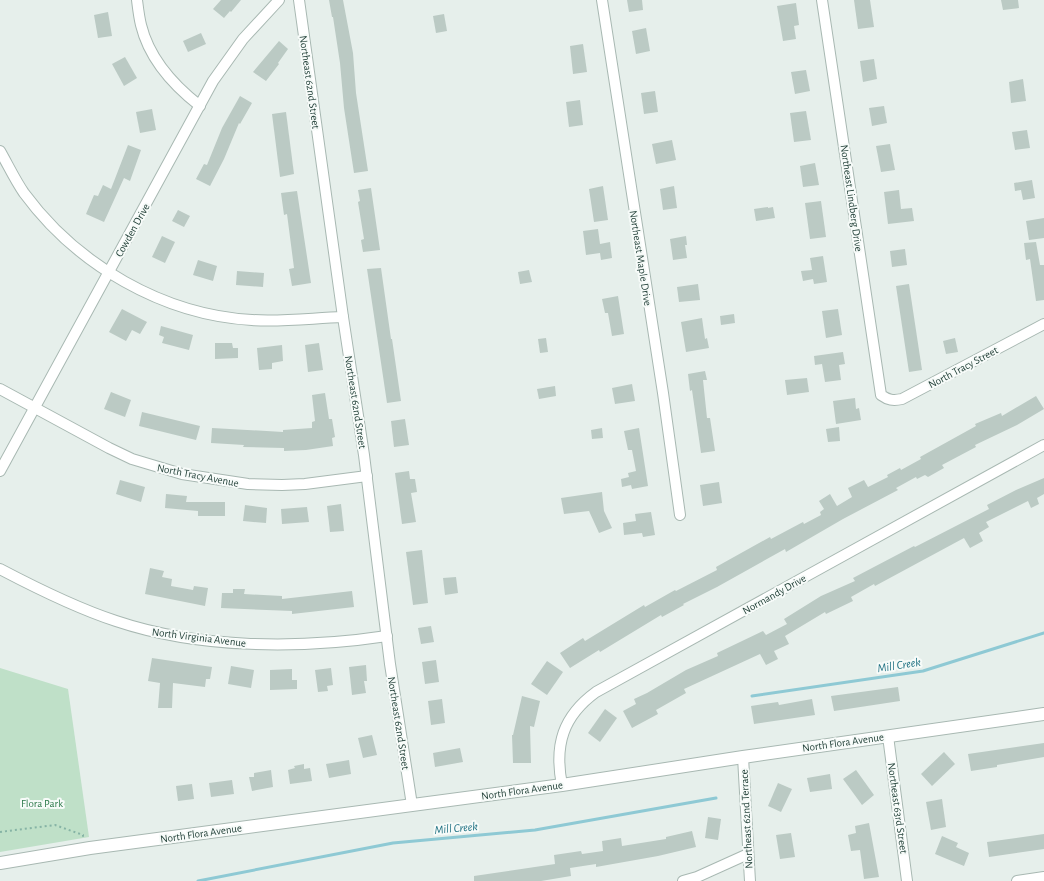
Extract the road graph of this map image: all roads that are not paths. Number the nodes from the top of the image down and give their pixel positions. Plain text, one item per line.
1 (137, 0) edge
2 (279, 0) edge
3 (299, 0) edge
4 (602, 0) edge
5 (822, 0) edge
6 (200, 106) junction
7 (0, 151) edge
8 (109, 272) junction
9 (343, 317) junction
10 (1044, 324) edge
11 (0, 389) edge
12 (881, 395) joint
13 (35, 408) junction
14 (1044, 445) edge
15 (0, 472) edge
16 (367, 476) junction
17 (680, 515) dead end
18 (0, 569) edge
19 (387, 636) junction
20 (1044, 714) edge
21 (888, 736) junction
22 (743, 757) junction
23 (562, 785) junction
24 (412, 805) junction
25 (748, 854) junction
26 (0, 863) edge
27 (1044, 877) edge
28 (683, 881) edge
29 (750, 881) edge
30 (907, 881) edge
31 (1017, 881) edge

1 - 6 street
2 - 6 street, Cowden Drive
3 - 9 street, Northeast 62nd Street
4 - 17 street, Northeast Maple Drive
5 - 12 street, Northeast Lindberg Drive
6 - 8 street, Cowden Drive
7 - 8 street
8 - 9 street
8 - 13 street, Cowden Drive
9 - 16 street, Northeast 62nd Street
10 - 12 street, North Tracy Street
11 - 13 street, North Tracy Avenue
13 - 15 street, Cowden Drive
13 - 16 street, North Tracy Avenue
14 - 23 street, Normandy Drive
16 - 19 street, Northeast 62nd Street
18 - 19 street, North Virginia Avenue
19 - 24 street, Northeast 62nd Street
20 - 21 street, North Flora Avenue
21 - 22 street, North Flora Avenue
21 - 30 street, Northeast 63rd Street
22 - 23 street, North Flora Avenue
22 - 25 street, Northeast 62nd Terrace
23 - 24 street, North Flora Avenue
24 - 26 street, North Flora Avenue
25 - 28 street
25 - 29 street, Northeast 62nd Terrace
27 - 31 street

